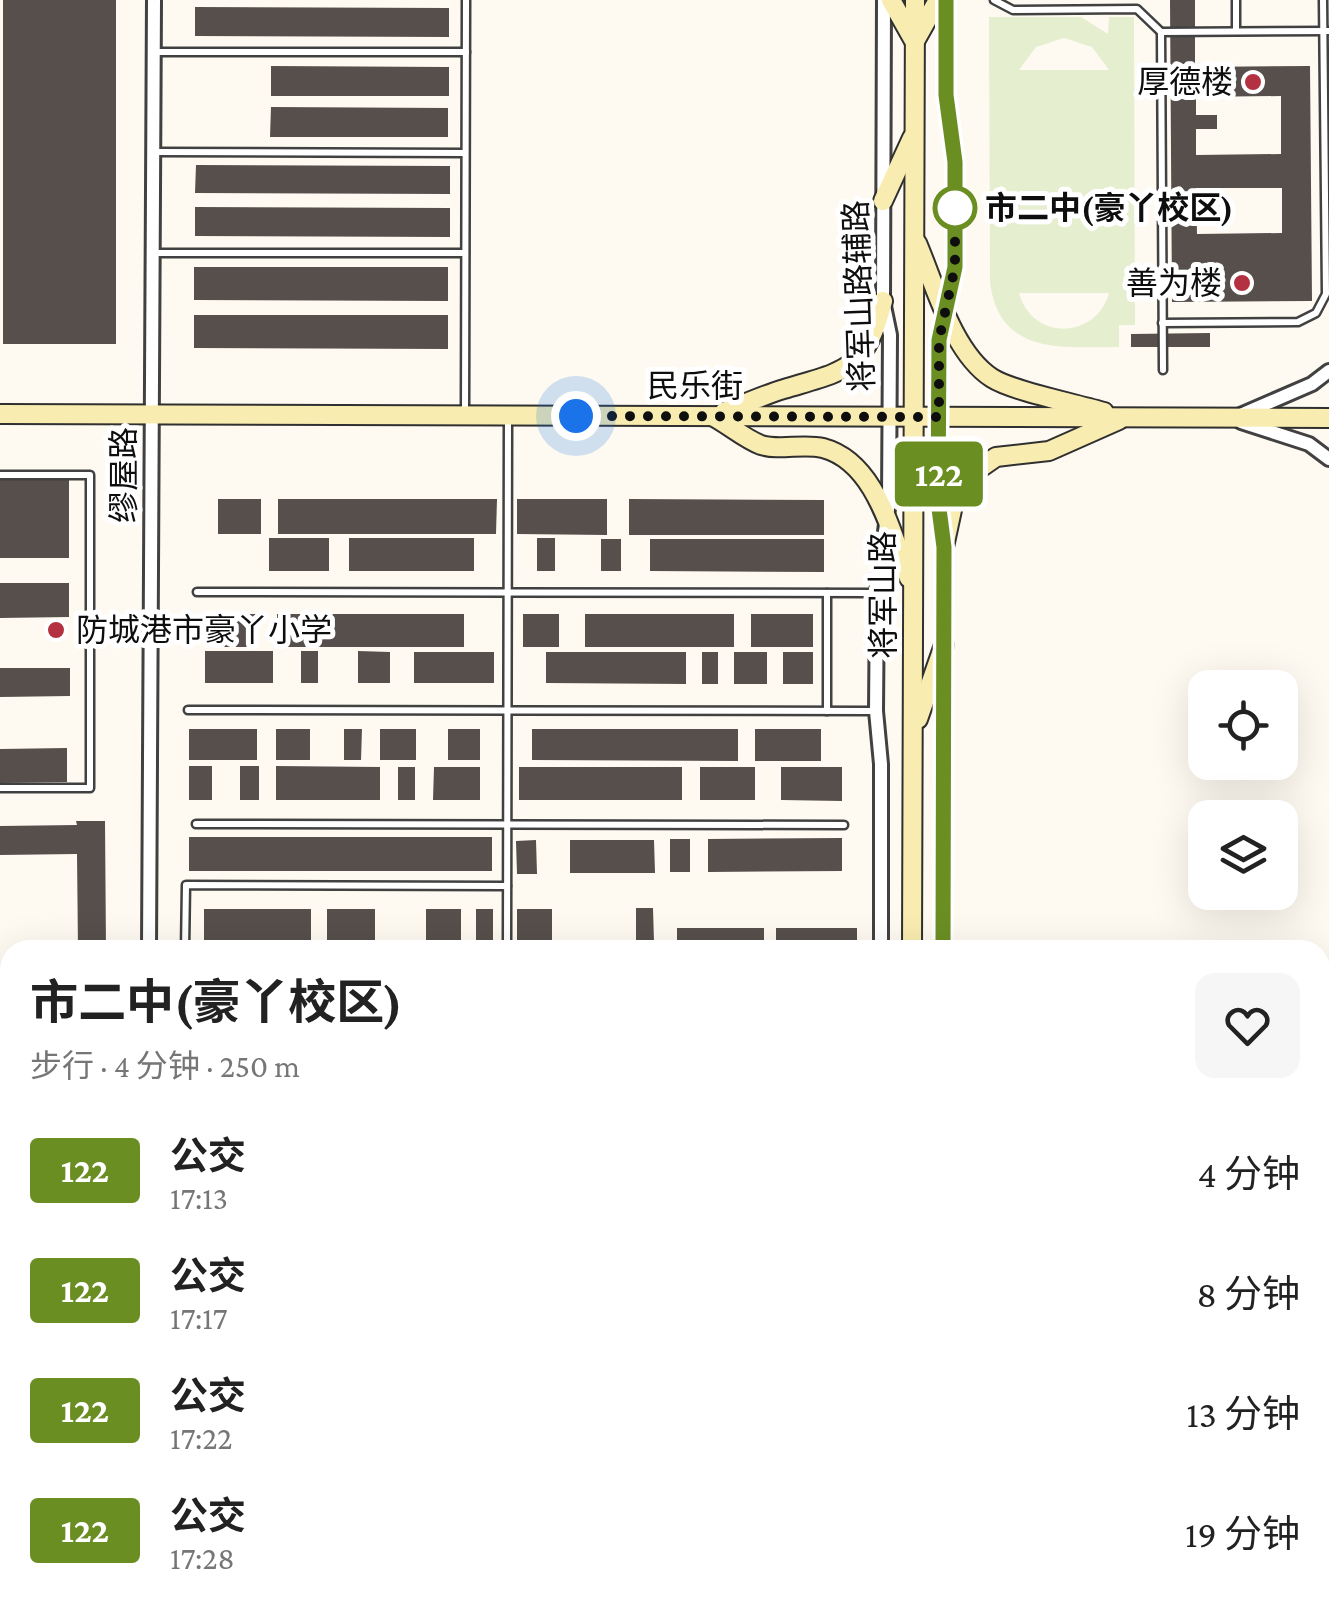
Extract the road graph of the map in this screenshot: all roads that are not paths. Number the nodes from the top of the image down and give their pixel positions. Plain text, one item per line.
1 (154, 0) edge
2 (466, 0) edge
3 (884, 0) edge
4 (891, 0) edge
5 (915, 0) edge
6 (942, 0) edge
7 (994, 0) edge
8 (1087, 0) edge
9 (1236, 0) edge
10 (1323, 0) edge
11 (1087, 10) junction
12 (1326, 31) edge
13 (1161, 32) junction
14 (1236, 32) junction
15 (914, 41) junction
16 (154, 52) junction
17 (466, 52) junction
18 (914, 133) junction
19 (153, 152) junction
20 (465, 153) junction
21 (883, 201) junction
22 (914, 236) junction
23 (153, 252) junction
24 (465, 253) junction
25 (883, 301) junction
26 (946, 309) junction
27 (1162, 323) junction
28 (1163, 370) dead end
29 (1329, 371) edge
30 (0, 414) edge
31 (152, 415) junction
32 (465, 416) junction
33 (508, 416) junction
34 (714, 416) junction
35 (890, 417) junction
36 (914, 417) junction
37 (939, 417) junction
38 (1124, 418) junction
39 (1230, 418) junction
40 (1329, 418) edge
41 (1329, 459) edge
42 (0, 475) edge
43 (886, 523) junction
44 (944, 547) junction
45 (913, 587) junction
46 (198, 592) dead end
47 (508, 592) junction
48 (827, 593) junction
49 (877, 593) junction
50 (90, 637) junction
51 (150, 637) junction
52 (944, 645) junction
53 (188, 710) dead end
54 (507, 710) junction
55 (827, 710) junction
56 (876, 710) junction
57 (912, 734) junction
58 (0, 788) edge
59 (196, 824) dead end
60 (507, 824) junction
61 (844, 824) dead end
62 (507, 886) junction
63 (149, 940) edge
64 (186, 940) edge
65 (507, 940) edge
66 (881, 940) edge
67 (912, 940) edge
68 (943, 940) edge

1 - 16 street, 缪屋路
2 - 17 lane
3 - 21 street, 将军山路辅路
4 - 15 street
5 - 15 street, 将军山路
6 - 15 street
6 - 26 street
7 - 11 lane
8 - 11 lane
9 - 14 lane
10 - 12 lane
11 - 13 lane
12 - 14 lane
12 - 27 lane
13 - 14 lane
13 - 27 lane
15 - 18 street, 将军山路
16 - 17 lane
16 - 19 street, 缪屋路
17 - 20 lane
18 - 21 street
18 - 22 street, 将军山路
19 - 20 lane
19 - 23 street, 缪屋路
20 - 24 lane
21 - 25 street, 将军山路辅路
22 - 26 street
22 - 36 street, 将军山路
23 - 24 lane
23 - 31 street, 缪屋路
24 - 32 lane
25 - 34 street
25 - 35 street, 将军山路辅路
26 - 37 street
26 - 38 street
27 - 28 lane
29 - 39 street
30 - 31 street, 民乐街
31 - 32 street, 民乐街
31 - 51 street, 缪屋路
32 - 33 street, 民乐街
33 - 34 street, 民乐街
33 - 47 lane
34 - 35 street, 民乐街
34 - 43 street
35 - 36 street, 民乐街
35 - 43 street, 将军山路辅路
36 - 37 street, 民乐街
36 - 45 street, 将军山路
37 - 38 street, 民乐街
37 - 44 street
38 - 39 street, 民乐街
38 - 44 street
39 - 40 street, 民乐街
39 - 41 street
42 - 50 lane
43 - 45 street
43 - 49 street, 将军山路辅路
44 - 52 street
45 - 57 street, 将军山路
46 - 47 lane
47 - 48 lane
47 - 54 lane
48 - 49 lane
48 - 55 lane
49 - 56 street, 将军山路辅路
50 - 51 lane
50 - 58 lane
51 - 63 street, 缪屋路
52 - 57 street
52 - 68 street
53 - 54 lane
54 - 55 lane
54 - 60 lane
55 - 56 lane
56 - 66 street, 将军山路辅路
57 - 67 street, 将军山路
59 - 60 lane
60 - 61 lane
60 - 62 lane
62 - 64 lane
62 - 65 lane

